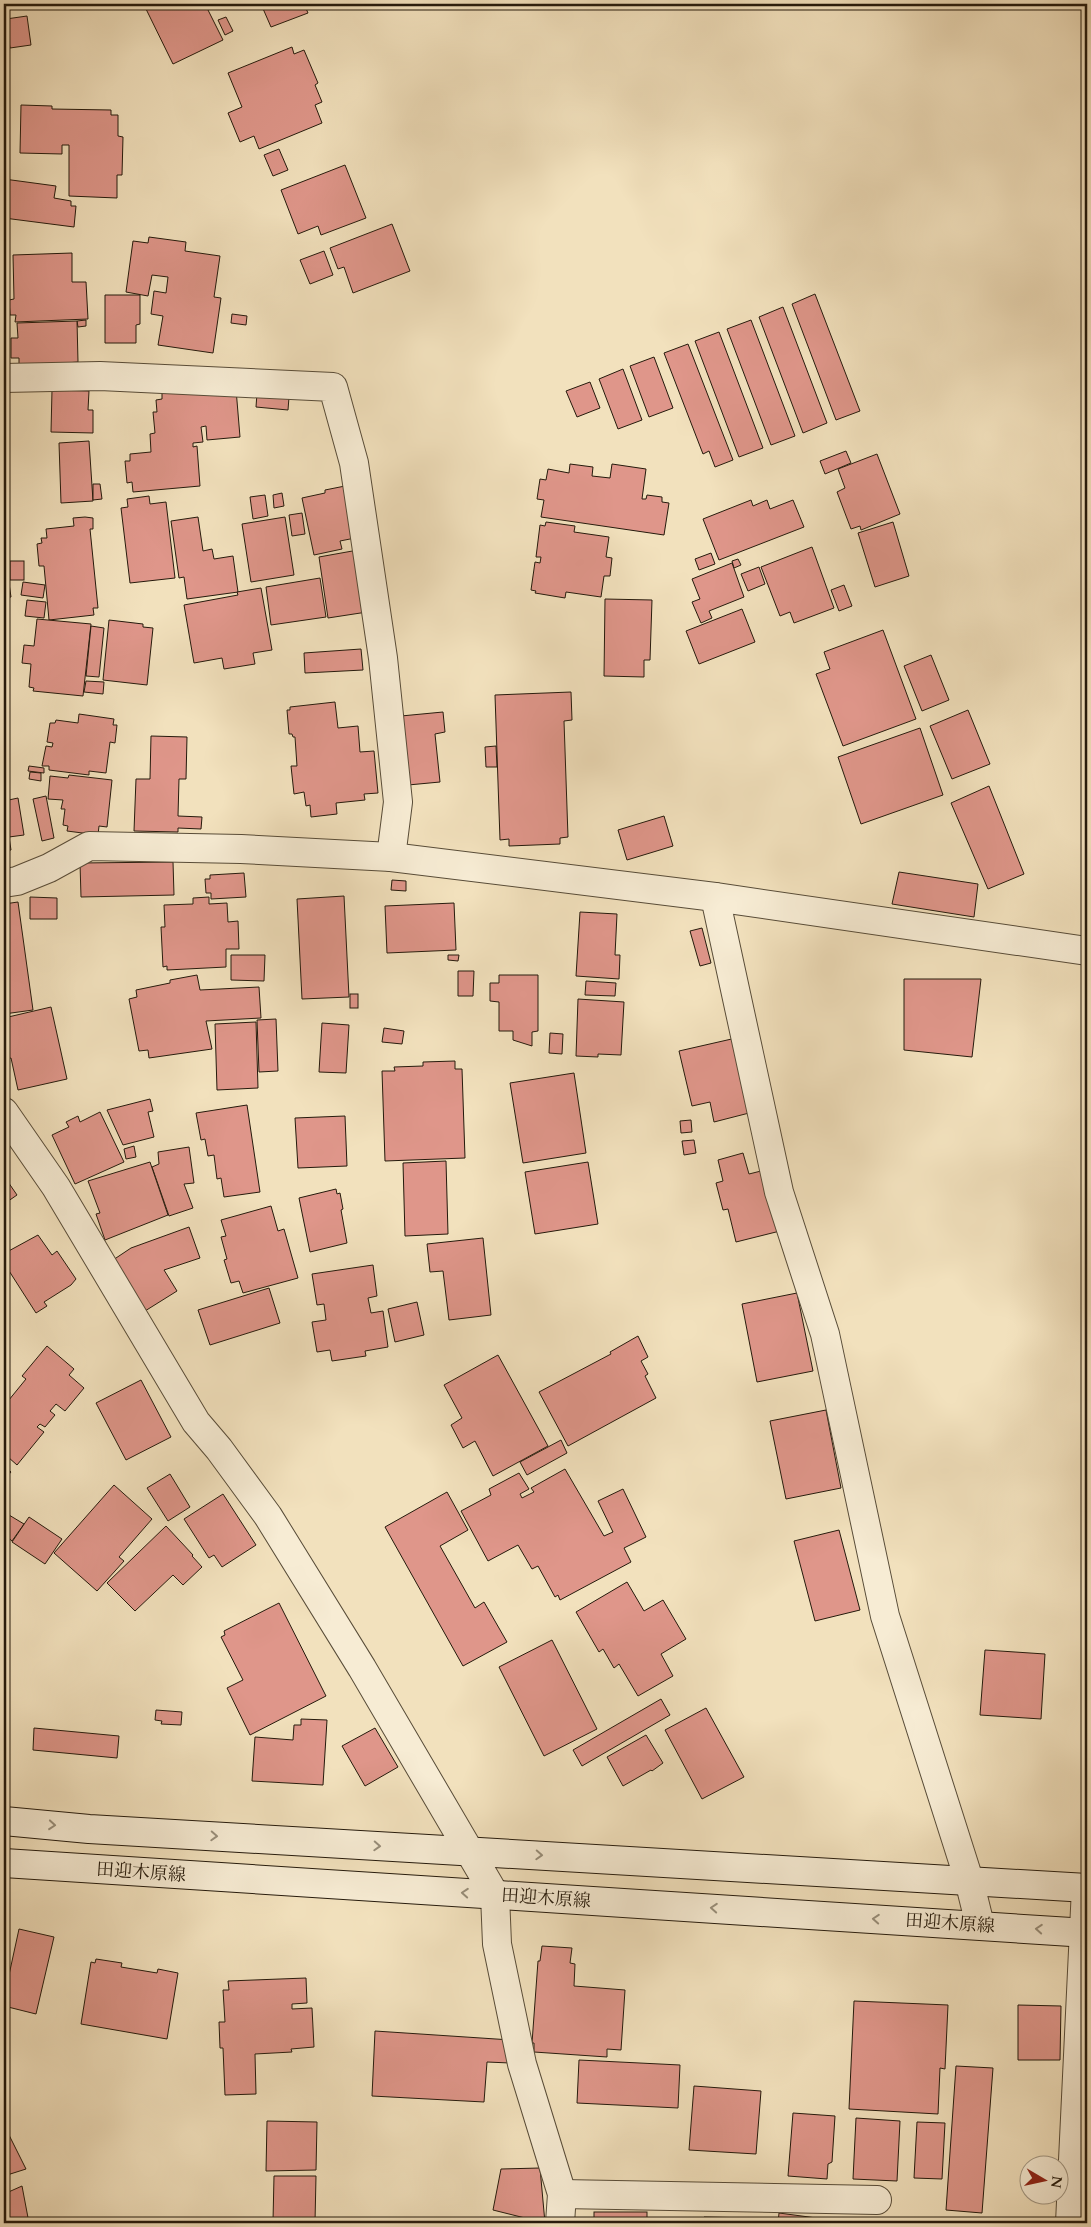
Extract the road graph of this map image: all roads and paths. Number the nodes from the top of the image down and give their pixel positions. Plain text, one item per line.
1 (4, 378) edge
2 (390, 857) junction
3 (4, 883) edge
4 (715, 897) junction
5 (1087, 951) edge
6 (4, 1112) edge
7 (4, 1821) edge
8 (470, 1851) junction
9 (4, 1863) edge
10 (969, 1880) junction
11 (1086, 1888) edge
12 (495, 1894) junction
13 (980, 1925) junction
14 (1085, 1933) edge
15 (1080, 2137) edge
16 (562, 2194) junction
17 (877, 2200) dead end
18 (560, 2223) edge
19 (1070, 2223) edge

1 - 2 street
2 - 3 street
2 - 4 street
4 - 5 street
4 - 10 street
6 - 8 street
7 -> 8 street
8 -> 10 street
8 - 12 street
12 -> 9 street, 田迎木原線
10 - 11 street
10 - 13 street
11 - 14 street
13 -> 12 street, 田迎木原線
12 - 16 street
14 -> 13 street, 田迎木原線
14 - 15 street
15 - 19 street
16 - 17 street
16 - 18 street

